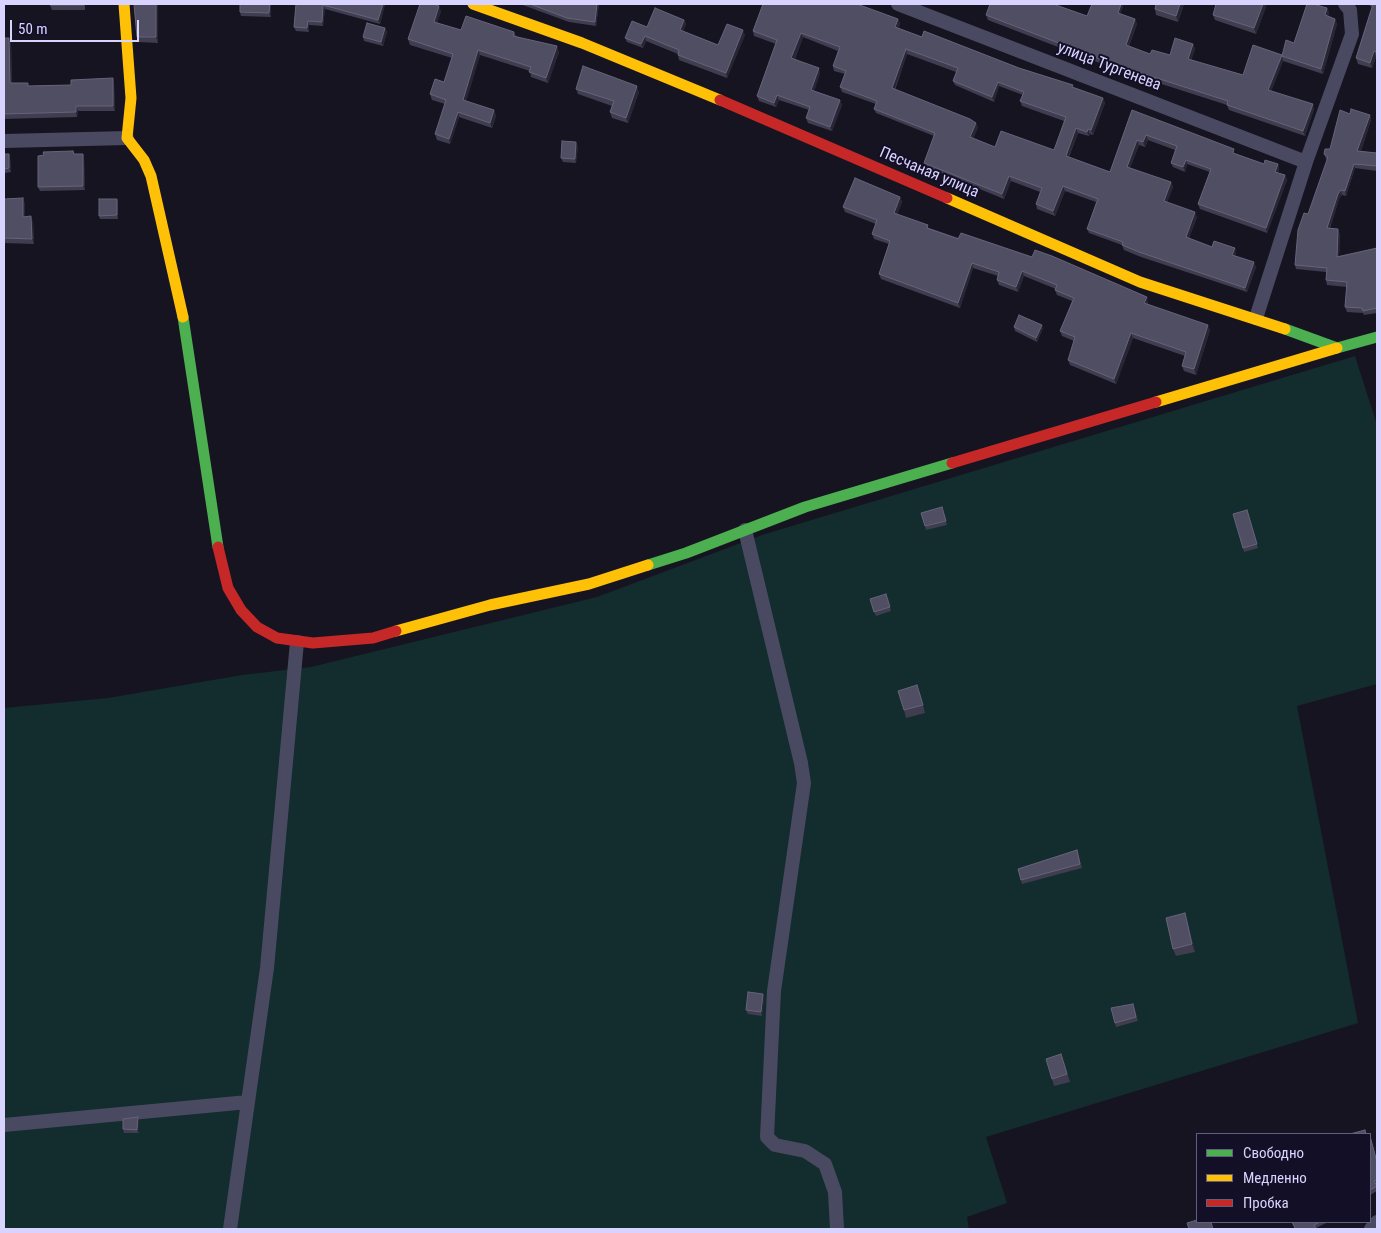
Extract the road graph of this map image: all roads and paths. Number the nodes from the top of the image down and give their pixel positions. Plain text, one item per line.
1 (124, 4) edge
2 (473, 4) edge
3 (898, 4) edge
4 (1348, 7) edge
5 (127, 138) junction
6 (4, 141) edge
7 (1306, 162) junction
8 (1256, 318) junction
9 (1377, 337) edge
10 (1337, 348) junction
11 (745, 530) junction
12 (297, 642) junction
13 (248, 1102) junction
14 (4, 1125) edge
15 (1377, 1222) edge
16 (230, 1229) edge
17 (837, 1229) edge
18 (1371, 1229) edge

1 - 5 street
2 - 8 street, Песчаная улица
3 - 7 street, улица Тургенева
4 - 7 street
5 - 6 street
5 - 12 street
7 - 8 street
8 - 10 street, Песчаная улица
9 - 10 street
10 - 11 street
11 - 12 street
11 - 17 street
12 - 13 street
13 - 14 street
13 - 16 street
15 - 18 street

